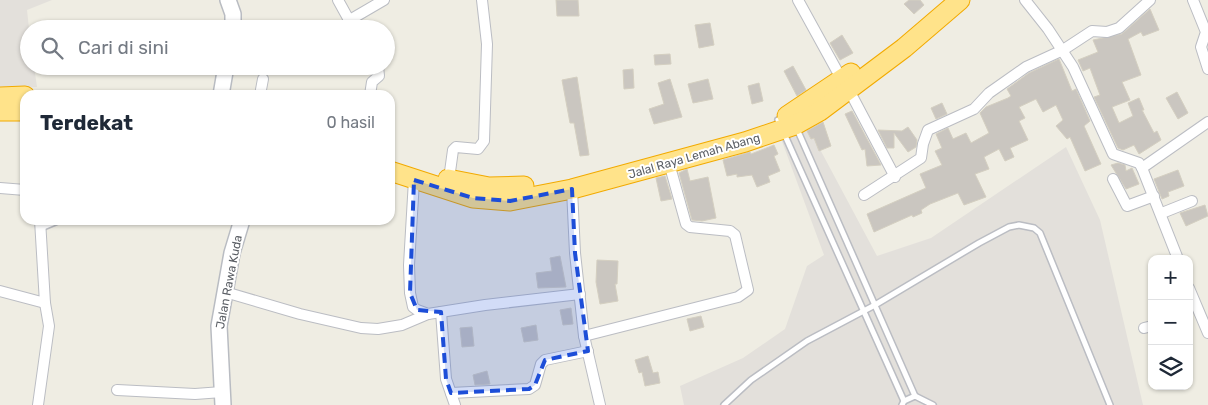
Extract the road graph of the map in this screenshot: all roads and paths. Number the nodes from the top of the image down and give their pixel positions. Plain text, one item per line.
1 (228, 0) edge
2 (338, 0) edge
3 (384, 0) edge
4 (482, 0) edge
5 (798, 0) edge
6 (941, 0) edge
7 (960, 0) edge
8 (1025, 0) edge
9 (1150, 0) edge
10 (1193, 0) edge
11 (233, 20) edge
12 (348, 20) edge
13 (358, 20) edge
14 (1063, 50) junction
15 (1208, 69) edge
16 (224, 75) edge
17 (379, 75) edge
18 (263, 79) dead end
19 (845, 85) junction
20 (222, 90) edge
21 (261, 90) edge
22 (371, 90) edge
23 (20, 96) edge
24 (0, 97) edge
25 (20, 110) edge
26 (0, 111) edge
27 (1208, 122) edge
28 (786, 123) junction
29 (395, 161) edge
30 (669, 163) junction
31 (1142, 168) junction
32 (395, 173) edge
33 (895, 177) junction
34 (449, 179) junction
35 (1113, 179) dead end
36 (414, 180) junction
37 (0, 188) edge
38 (572, 189) junction
39 (20, 190) edge
40 (864, 195) dead end
41 (1154, 196) junction
42 (1192, 201) dead end
43 (1162, 213) junction
44 (40, 225) edge
45 (240, 225) edge
46 (1177, 255) edge
47 (0, 291) edge
48 (225, 292) junction
49 (580, 294) junction
50 (1193, 297) edge
51 (45, 302) junction
52 (875, 305) junction
53 (864, 311) junction
54 (441, 312) junction
55 (428, 314) junction
56 (1208, 333) edge
57 (584, 336) junction
58 (588, 351) junction
59 (117, 390) dead end
60 (451, 393) junction
61 (915, 396) junction
62 (223, 398) edge
63 (903, 403) edge
64 (38, 405) edge
65 (455, 405) edge
66 (600, 405) edge
67 (724, 405) edge
68 (933, 405) edge
69 (1110, 405) edge

1 - 11 street
2 - 12 street
3 - 13 street
4 - 34 street
5 - 19 street
6 - 19 highway, Jalal Raya Lemah Abang
7 - 19 highway, Jalal Raya Lemah Abang
8 - 14 street
9 - 14 street
10 - 15 street
14 - 31 street
14 - 33 street
16 - 20 street
17 - 22 street
18 - 21 street
19 - 28 highway, Jalal Raya Lemah Abang
19 - 33 street
23 - 24 highway
25 - 26 highway
27 - 31 street
28 - 30 highway, Jalal Raya Lemah Abang
28 - 34 highway, Jalal Raya Lemah Abang
28 - 52 lane
28 - 53 lane
29 - 34 highway, Jalal Raya Lemah Abang
30 - 38 highway, Jalal Raya Lemah Abang
30 - 57 street
31 - 41 street
32 - 36 highway, Jalal Raya Lemah Abang
33 - 40 street
35 - 41 street
36 - 38 highway, Jalal Raya Lemah Abang
36 - 55 street
37 - 39 street
38 - 49 street
41 - 43 street
42 - 43 street
43 - 46 street
44 - 51 street
45 - 48 street, Jalan Rawa Kuda
47 - 51 street
48 - 55 street
48 - 62 street, Jalan Rawa Kuda
49 - 54 street
49 - 57 street
50 - 56 street
51 - 64 street
52 - 53 lane
52 - 61 lane
52 - 69 lane
53 - 63 lane
53 - 67 lane
54 - 55 street
54 - 60 street
57 - 58 street
58 - 60 street
58 - 66 street
59 - 62 street
60 - 65 street
61 - 63 lane
61 - 68 lane

